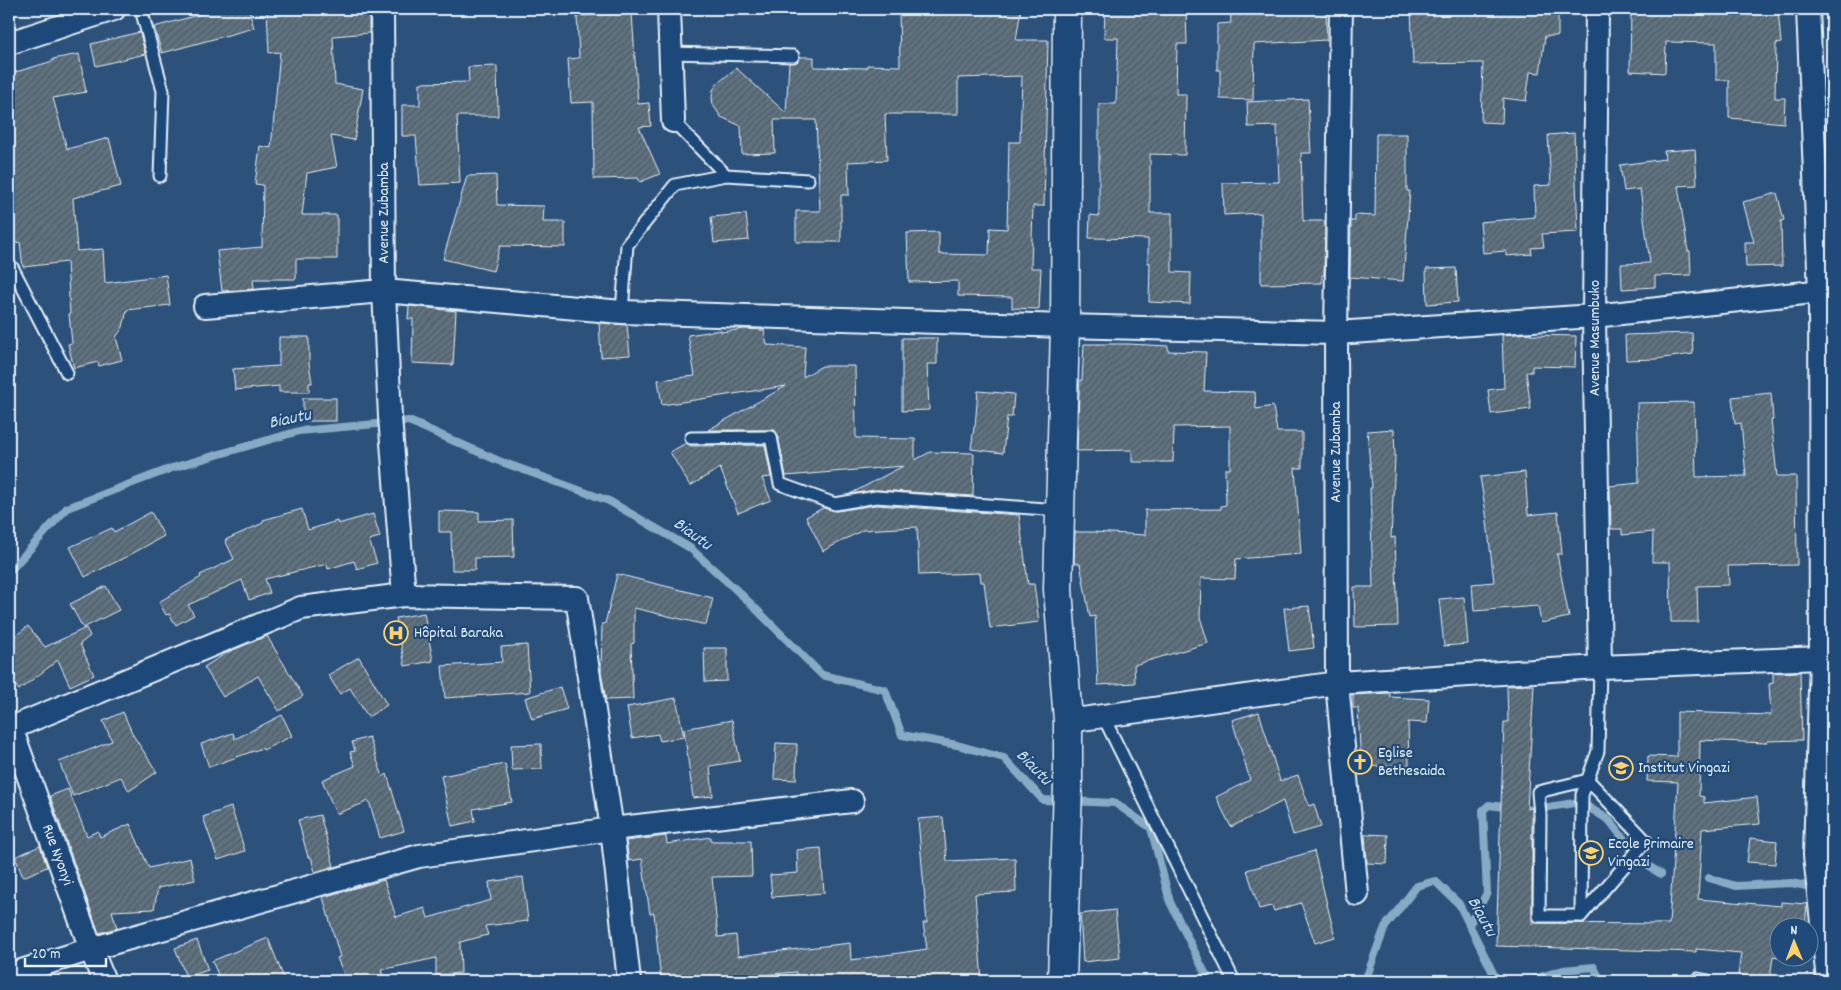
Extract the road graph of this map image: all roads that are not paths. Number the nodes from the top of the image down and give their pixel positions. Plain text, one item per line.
1 (114, 9) edge
2 (141, 9) edge
3 (382, 9) edge
4 (669, 9) edge
5 (1067, 9) edge
6 (1341, 9) edge
7 (1597, 9) edge
8 (1808, 9) edge
9 (9, 43) edge
10 (670, 53) junction
11 (792, 56) dead end
12 (673, 121) joint
13 (726, 175) junction
14 (160, 176) dead end
15 (808, 180) dead end
16 (9, 268) edge
17 (384, 291) junction
18 (1826, 291) edge
19 (205, 306) dead end
20 (622, 312) junction
21 (1594, 316) junction
22 (1065, 326) junction
23 (1336, 333) junction
24 (67, 373) dead end
25 (690, 438) dead end
26 (1060, 510) junction
27 (404, 595) junction
28 (1827, 658) edge
29 (1600, 667) junction
30 (1337, 683) junction
31 (1103, 716) junction
32 (1068, 721) junction
33 (10, 728) edge
34 (1588, 780) junction
35 (852, 801) dead end
36 (612, 829) junction
37 (1357, 894) dead end
38 (1581, 916) junction
39 (91, 949) junction
40 (9, 975) edge
41 (104, 981) edge
42 (629, 981) edge
43 (1062, 981) edge
44 (1234, 981) edge
45 (1828, 981) edge

1 - 9 street
2 - 14 lane
3 - 17 street, Avenue Zubamba
4 - 10 street
5 - 22 street
6 - 23 street, Avenue Zubamba
7 - 21 street, Avenue Masumbuko
8 - 18 street
10 - 11 lane
10 - 12 street
12 - 13 lane
13 - 15 lane
13 - 20 lane
16 - 24 lane
17 - 19 street
17 - 20 street
17 - 27 street, Avenue Zubamba
18 - 21 street
18 - 28 street
20 - 22 street
21 - 23 street
21 - 29 street, Avenue Masumbuko
22 - 23 street
22 - 26 street
23 - 30 street, Avenue Zubamba
25 - 26 lane
26 - 32 street
27 - 33 street
27 - 36 street
28 - 29 street
28 - 45 street
29 - 30 street
29 - 34 lane
30 - 31 street
30 - 37 street, Avenue Zubamba
31 - 32 street
31 - 44 lane
32 - 43 street
33 - 39 street, Rue Nyonyi
34 - 38 lane
34 - 38 lane
34 - 38 lane
35 - 36 street
36 - 39 street
36 - 42 street
39 - 40 street
39 - 41 street, Rue Nyonyi

